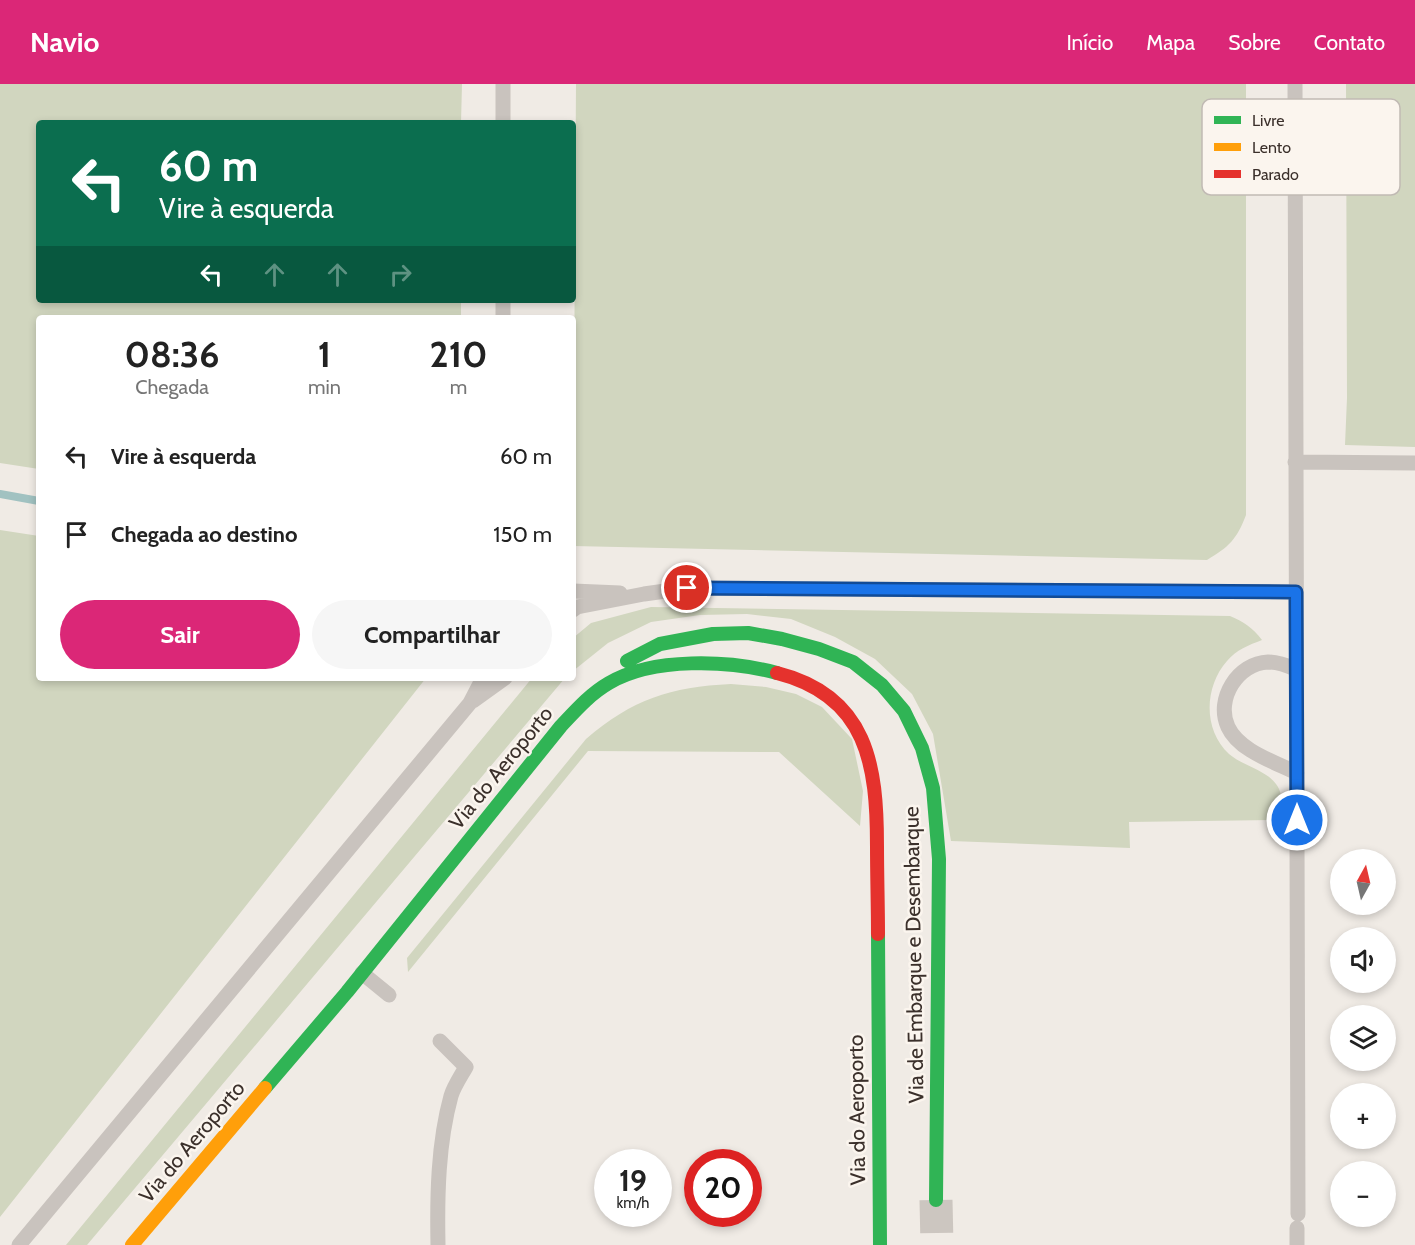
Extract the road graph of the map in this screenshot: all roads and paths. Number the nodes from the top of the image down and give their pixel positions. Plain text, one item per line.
1 (503, 84) edge
2 (1294, 84) edge
3 (1294, 99) edge
4 (503, 120) edge
5 (1294, 195) edge
6 (1295, 462) junction
7 (1415, 463) edge
8 (576, 591) edge
9 (1296, 592) junction
10 (644, 594) junction
11 (576, 608) edge
12 (1295, 669) junction
13 (481, 681) edge
14 (501, 681) edge
15 (591, 695) junction
16 (470, 703) junction
17 (1297, 773) junction
18 (362, 973) junction
19 (389, 995) dead end
20 (441, 1041) dead end
21 (936, 1200) tunnel mouth
22 (19, 1245) edge
23 (132, 1245) edge
24 (438, 1245) edge
25 (880, 1245) edge
26 (1297, 1245) edge

1 - 4 lane
2 - 3 lane
5 - 6 lane
6 - 7 lane
6 - 9 lane
8 - 10 lane
9 - 10 lane
9 - 12 lane
10 - 11 lane
12 - 17 lane
12 - 17 lane
13 - 16 lane
14 - 16 lane
15 - 18 street, Via do Aeroporto
15 - 21 street, Via de Embarque e Desembarque
15 - 25 street, Via do Aeroporto
16 - 22 lane
17 - 26 lane
18 - 19 lane
18 - 23 street, Via do Aeroporto
20 - 24 lane

